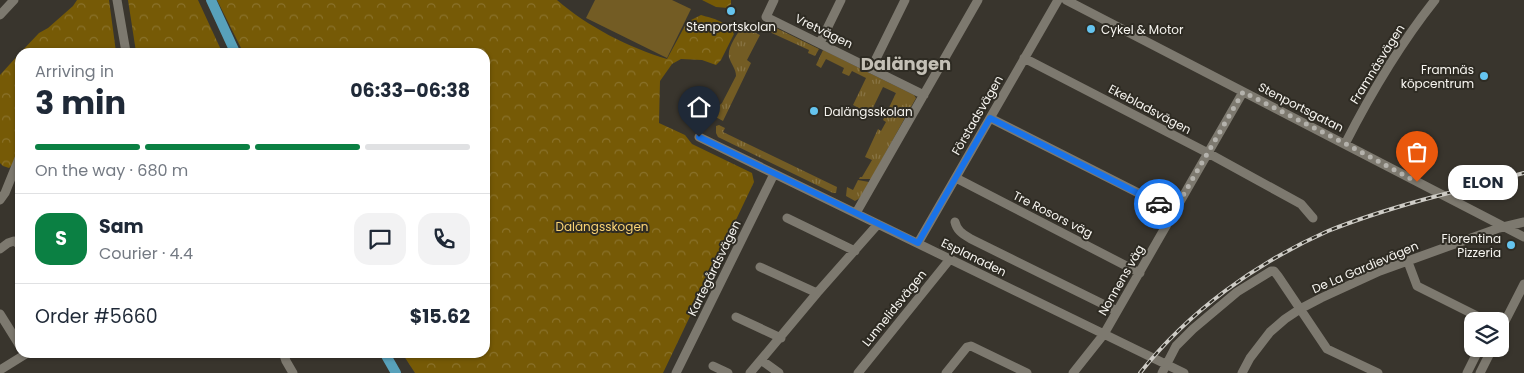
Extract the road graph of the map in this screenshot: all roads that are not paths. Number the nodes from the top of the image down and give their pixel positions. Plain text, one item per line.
1 (14, 0) edge
2 (117, 0) edge
3 (211, 0) edge
4 (774, 0) edge
5 (841, 0) edge
6 (905, 0) edge
7 (978, 0) edge
8 (1058, 0) edge
9 (1066, 0) edge
10 (1435, 0) edge
11 (0, 15) edge
12 (820, 43) junction
13 (125, 48) edge
14 (233, 48) edge
15 (1024, 58) junction
16 (871, 69) junction
17 (1243, 92) junction
18 (924, 95) junction
19 (990, 118) junction
20 (699, 137) dead end
21 (1346, 144) junction
22 (1208, 153) junction
23 (15, 168) edge
24 (774, 174) junction
25 (956, 178) junction
26 (0, 200) edge
27 (1174, 211) junction
28 (856, 213) junction
29 (787, 218) dead end
30 (1313, 218) dead end
31 (955, 222) dead end
32 (1524, 222) edge
33 (878, 224) junction
34 (1504, 227) junction
35 (1524, 237) edge
36 (15, 242) edge
37 (918, 243) junction
38 (0, 249) edge
39 (855, 251) junction
40 (950, 259) junction
41 (1408, 262) junction
42 (760, 267) dead end
43 (1140, 273) junction
44 (1524, 284) edge
45 (816, 293) junction
46 (1300, 309) junction
47 (1117, 311) junction
48 (1469, 312) edge
49 (1509, 312) edge
50 (0, 314) edge
51 (736, 317) dead end
52 (1104, 334) junction
53 (15, 338) edge
54 (780, 338) junction
55 (1475, 357) edge
56 (1488, 357) edge
57 (18, 358) edge
58 (285, 358) edge
59 (387, 358) edge
60 (761, 360) junction
61 (1358, 364) junction
62 (713, 366) dead end
63 (1164, 369) edge
64 (0, 370) edge
65 (293, 373) edge
66 (396, 373) edge
67 (676, 373) edge
68 (728, 373) edge
69 (750, 373) edge
70 (779, 373) edge
71 (858, 373) edge
72 (946, 373) edge
73 (1027, 373) edge
74 (1073, 373) edge
75 (1184, 373) edge
76 (1242, 373) edge
77 (1354, 373) edge
78 (1378, 373) edge
79 (1468, 373) edge
80 (1480, 373) edge

1 - 11 street
2 - 13 street
3 - 14 main road
4 - 12 street, Vretvägen
5 - 12 street
6 - 16 street
7 - 18 street
8 - 15 street, Förstadsvägen
9 - 17 street, Stenportsgatan
10 - 21 street, Framnäsvägen
12 - 16 street, Vretvägen
15 - 19 street, Förstadsvägen
15 - 22 street, Ekebladsvägen
16 - 18 street, Vretvägen
17 - 21 street, Stenportsgatan
17 - 22 street, Nonnens väg
18 - 28 street
19 - 25 street, Förstadsvägen
19 - 27 street
20 - 24 street, Esplanaden
21 - 34 street, Stenportsgatan
22 - 27 street, Nonnens väg
22 - 30 street, Ekebladsvägen
23 - 26 street
24 - 28 street, Esplanaden
24 - 67 street, Kartegårdsvägen
25 - 37 street, Förstadsvägen
25 - 43 street, Tre Rosors väg
27 - 43 street, Nonnens väg
28 - 33 street, Esplanaden
29 - 39 street
31 - 47 street
32 - 34 street, De La Gardievägen
33 - 37 street, Esplanaden
33 - 39 street
34 - 35 street, Stenportsgatan
34 - 41 street, De La Gardievägen
36 - 38 street
37 - 40 street, Esplanaden
39 - 45 street
40 - 52 street, Esplanaden
40 - 71 street, Lunnelidsvägen
41 - 46 street, De La Gardievägen
41 - 48 street
42 - 45 street
43 - 47 street, Nonnens väg
44 - 49 street
45 - 54 street
46 - 61 street
46 - 63 street
46 - 76 street, De La Gardievägen
47 - 52 street, Nonnens väg
50 - 53 street
51 - 54 street
52 - 63 street, Esplanaden
52 - 74 street, Nonnens väg
54 - 60 street
55 - 79 street
56 - 80 street
57 - 64 street
58 - 65 street
59 - 66 main road
60 - 69 street
60 - 70 street
61 - 77 street
61 - 78 street
62 - 68 street
63 - 75 street, Esplanaden
72 - 73 street

